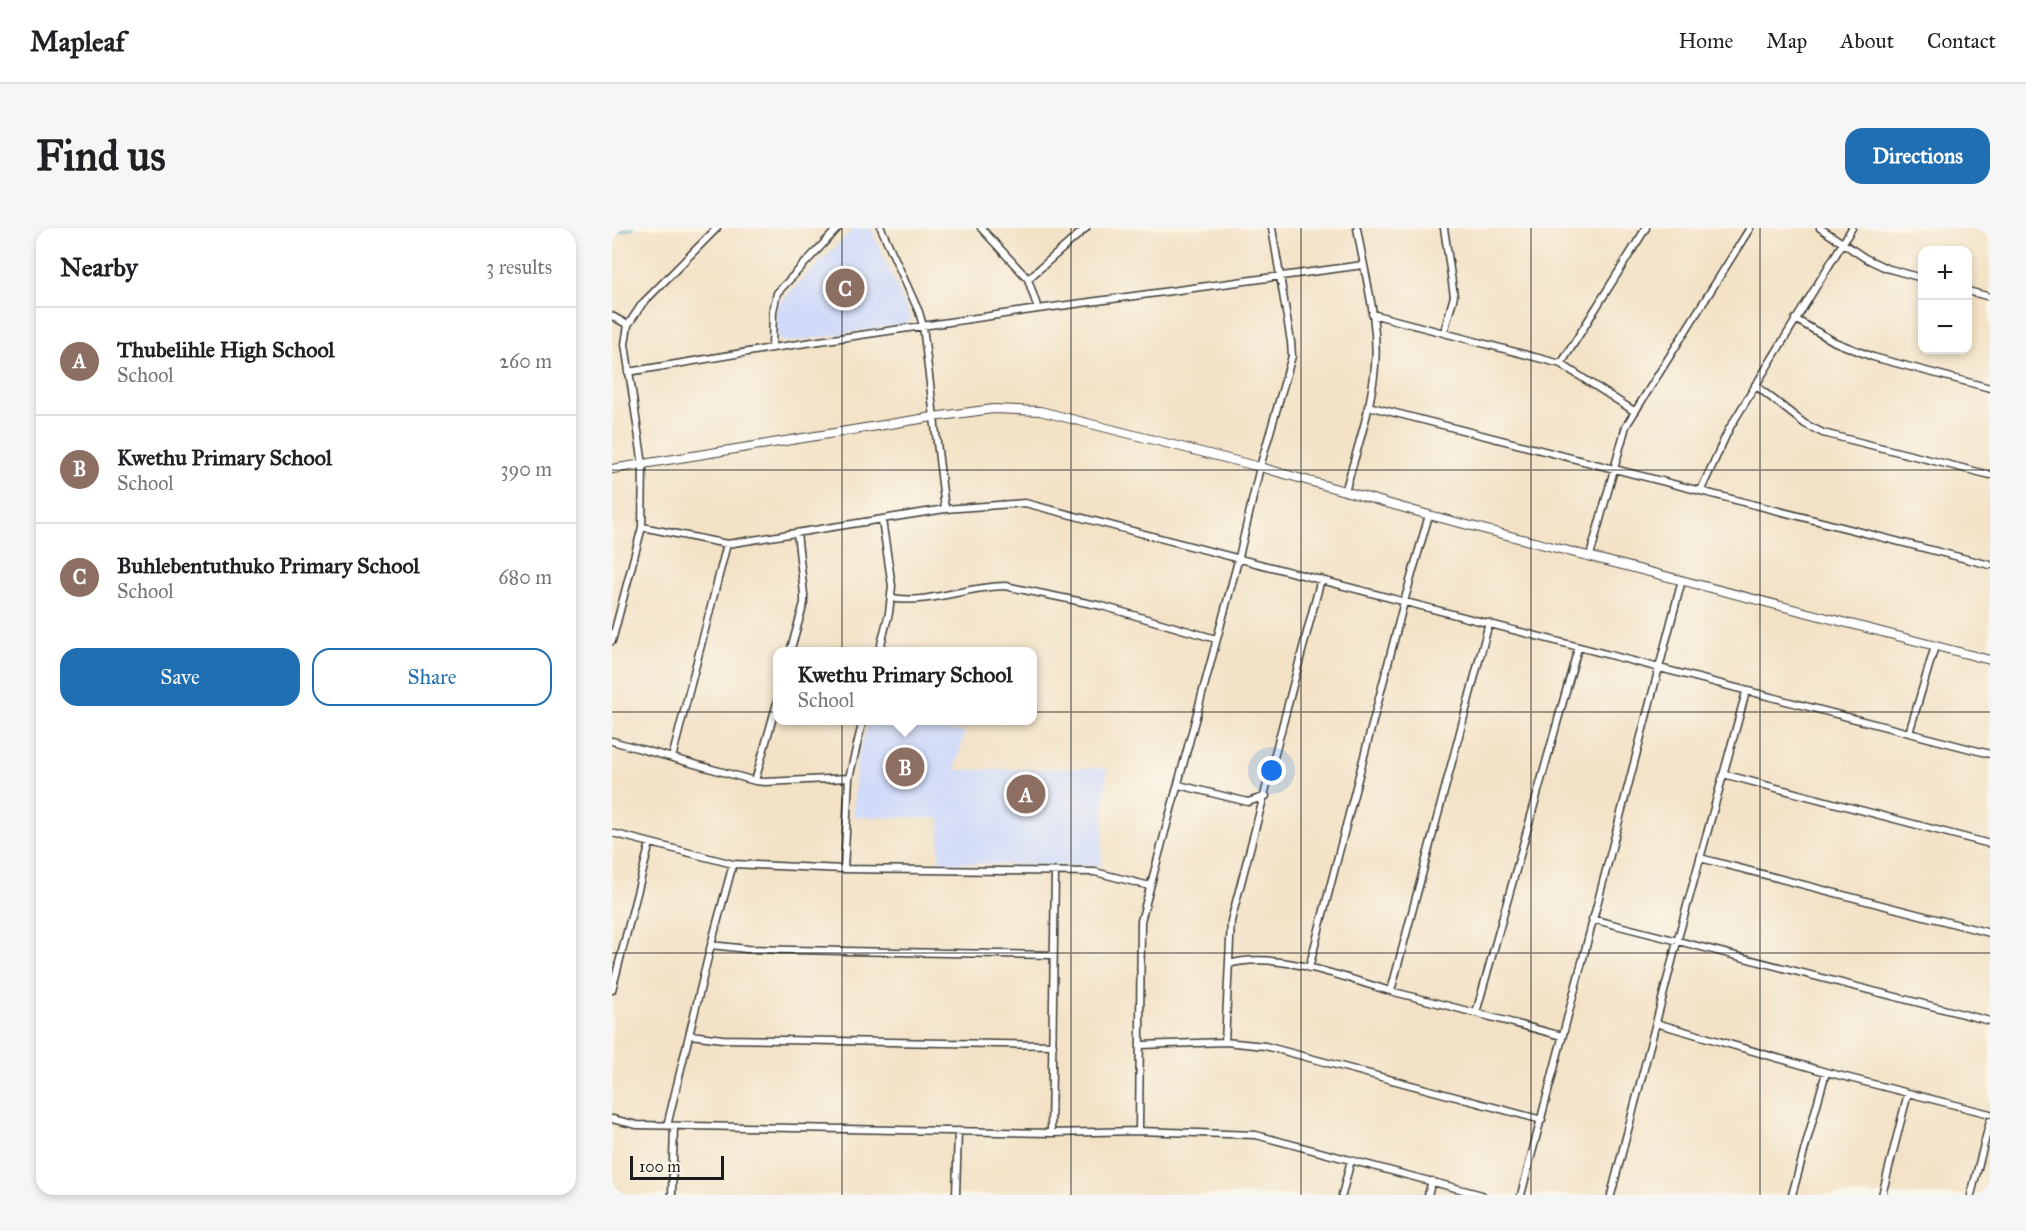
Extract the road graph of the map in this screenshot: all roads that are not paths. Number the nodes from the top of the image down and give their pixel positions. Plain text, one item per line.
1 (717, 228) edge
2 (838, 228) edge
3 (881, 228) edge
4 (981, 228) edge
5 (1086, 228) edge
6 (1272, 228) edge
7 (1357, 228) edge
8 (1444, 228) edge
9 (1646, 228) edge
10 (1750, 228) edge
11 (1820, 228) edge
12 (1852, 228) edge
13 (1842, 243) junction
14 (1363, 265) junction
15 (1918, 277) edge
16 (1279, 278) junction
17 (1028, 279) junction
18 (1972, 292) edge
19 (1990, 297) edge
20 (1038, 309) junction
21 (1372, 315) junction
22 (612, 316) edge
23 (1795, 319) junction
24 (628, 325) junction
25 (923, 326) junction
26 (1444, 332) junction
27 (772, 348) junction
28 (1561, 364) junction
29 (628, 372) junction
30 (1755, 385) junction
31 (1990, 388) edge
32 (1368, 406) junction
33 (1634, 411) junction
34 (933, 417) junction
35 (642, 465) junction
36 (1260, 467) junction
37 (612, 469) edge
38 (1613, 469) junction
39 (1990, 475) edge
40 (1701, 490) junction
41 (1345, 492) junction
42 (945, 509) junction
43 (1430, 515) junction
44 (882, 520) junction
45 (642, 527) junction
46 (797, 533) junction
47 (727, 544) junction
48 (1590, 556) junction
49 (1239, 557) junction
50 (1990, 565) edge
51 (1321, 579) junction
52 (1682, 580) junction
53 (891, 598) junction
54 (1404, 602) junction
55 (1489, 623) junction
56 (1216, 639) junction
57 (612, 641) edge
58 (1935, 646) junction
59 (791, 647) edge
60 (880, 647) edge
61 (1578, 648) junction
62 (1990, 660) edge
63 (1659, 667) junction
64 (1746, 692) junction
65 (773, 714) edge
66 (861, 725) edge
67 (1909, 733) junction
68 (612, 741) edge
69 (1990, 754) edge
70 (672, 758) junction
71 (1723, 774) junction
72 (849, 778) junction
73 (755, 781) junction
74 (1179, 785) junction
75 (1266, 796) junction
76 (612, 833) edge
77 (650, 843) junction
78 (1990, 844) edge
79 (1700, 858) junction
80 (733, 864) junction
81 (844, 869) junction
82 (1055, 873) junction
83 (1150, 886) junction
84 (1592, 919) junction
85 (1990, 933) edge
86 (1677, 942) junction
87 (711, 945) junction
88 (1053, 955) junction
89 (1229, 964) junction
90 (1309, 968) junction
91 (612, 990) edge
92 (1391, 991) junction
93 (1476, 1013) junction
94 (1990, 1021) edge
95 (1656, 1023) junction
96 (690, 1035) junction
97 (1562, 1036) junction
98 (1226, 1042) junction
99 (1053, 1045) junction
100 (1141, 1045) junction
101 (1826, 1072) junction
102 (1908, 1093) junction
103 (1990, 1114) edge
104 (612, 1119) edge
105 (1542, 1120) junction
106 (1990, 1121) edge
107 (671, 1126) junction
108 (958, 1131) junction
109 (1139, 1131) junction
110 (1051, 1133) junction
111 (1351, 1160) junction
112 (1432, 1181) junction
113 (672, 1195) edge
114 (956, 1195) edge
115 (1342, 1195) edge
116 (1428, 1195) edge
117 (1482, 1195) edge
118 (1521, 1195) edge
119 (1611, 1195) edge
120 (1792, 1195) edge
121 (1882, 1195) edge
122 (1971, 1195) edge

1 - 24 street
2 - 27 street
3 - 25 street
4 - 17 street
5 - 17 street
6 - 16 street
7 - 14 street
8 - 26 street
9 - 28 street
10 - 33 street
11 - 13 street
12 - 13 street
13 - 15 street
13 - 23 street
14 - 16 street
14 - 21 street
16 - 20 street
16 - 36 street
17 - 20 street
18 - 19 street
20 - 25 street
21 - 26 street
21 - 32 street
22 - 24 street
23 - 30 street
23 - 31 street
24 - 29 street
25 - 27 street
25 - 34 street
26 - 28 street
27 - 29 street
28 - 33 street
29 - 35 street
30 - 39 street
30 - 40 street
32 - 38 street
32 - 41 street
33 - 38 street
34 - 35 street
34 - 36 street
34 - 42 street
35 - 37 street
35 - 45 street
36 - 41 street
36 - 49 street
38 - 40 street
38 - 48 street
40 - 50 street
41 - 43 street
42 - 44 street
42 - 49 street
43 - 48 street
43 - 54 street
44 - 46 street
44 - 53 street
45 - 47 street
45 - 57 street
46 - 47 street
46 - 59 street
47 - 70 street
48 - 52 street
49 - 51 street
49 - 56 street
51 - 54 street
51 - 75 street
52 - 58 street
52 - 63 street
53 - 56 street
53 - 60 street
54 - 55 street
54 - 90 street
55 - 61 street
55 - 92 street
56 - 74 street
58 - 62 street
58 - 67 street
61 - 63 street
61 - 93 street
63 - 64 street
63 - 84 street
64 - 67 street
64 - 71 street
65 - 73 street
66 - 72 street
67 - 69 street
68 - 70 street
70 - 73 street
71 - 78 street
71 - 79 street
72 - 73 street
72 - 81 street
74 - 75 street
74 - 83 street
75 - 89 street
76 - 77 street
77 - 80 street
77 - 91 street
79 - 85 street
79 - 86 street
80 - 81 street
80 - 87 street
81 - 82 street
82 - 83 street
82 - 88 street
83 - 100 street
84 - 86 street
84 - 97 street
86 - 94 street
86 - 95 street
87 - 88 street
87 - 96 street
88 - 99 street
89 - 90 street
89 - 98 street
90 - 92 street
92 - 93 street
93 - 97 street
95 - 101 street
95 - 119 street
96 - 99 street
96 - 107 street
97 - 105 street
98 - 100 street
98 - 105 street
99 - 110 street
100 - 109 street
101 - 102 street
101 - 120 street
102 - 103 street
102 - 121 street
104 - 107 street
105 - 118 street
106 - 122 street
107 - 108 street
107 - 113 street
108 - 110 street
108 - 114 street
109 - 110 street
109 - 111 street
111 - 112 street
111 - 115 street
112 - 116 street
112 - 117 street

